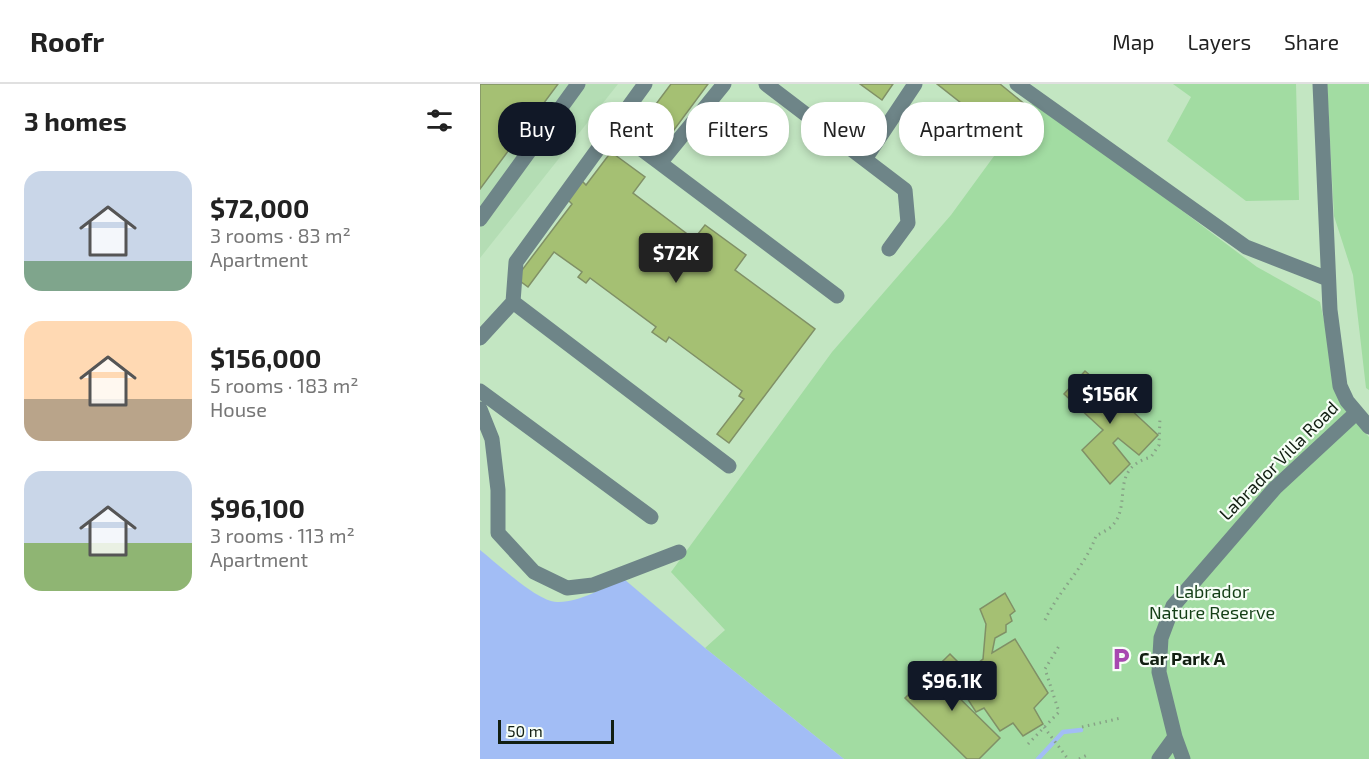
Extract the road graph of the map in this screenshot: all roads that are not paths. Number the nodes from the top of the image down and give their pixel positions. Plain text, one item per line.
1 (578, 84) edge
2 (645, 84) edge
3 (724, 84) edge
4 (766, 84) edge
5 (915, 84) edge
6 (1017, 84) edge
7 (1320, 84) edge
8 (632, 102) edge
9 (594, 156) edge
10 (651, 156) edge
11 (865, 159) junction
12 (660, 163) junction
13 (480, 219) edge
14 (890, 249) dead end
15 (1328, 279) junction
16 (837, 296) dead end
17 (513, 302) junction
18 (480, 338) edge
19 (480, 391) edge
20 (480, 409) edge
21 (1356, 413) junction
22 (1369, 427) edge
23 (729, 466) dead end
24 (651, 517) dead end
25 (679, 552) dead end
26 (1174, 737) junction
27 (1159, 759) edge
28 (1183, 759) edge

1 - 13 street
2 - 8 street
3 - 12 street
4 - 11 street
5 - 11 street
6 - 15 street
7 - 15 street, Labrador Villa Road
9 - 17 street
10 - 12 street
11 - 14 street
12 - 16 street
15 - 21 street, Labrador Villa Road
17 - 18 street
17 - 23 street
19 - 24 street
20 - 25 street
21 - 22 street
21 - 26 street, Labrador Villa Road
26 - 27 street
26 - 28 street, Labrador Villa Road

